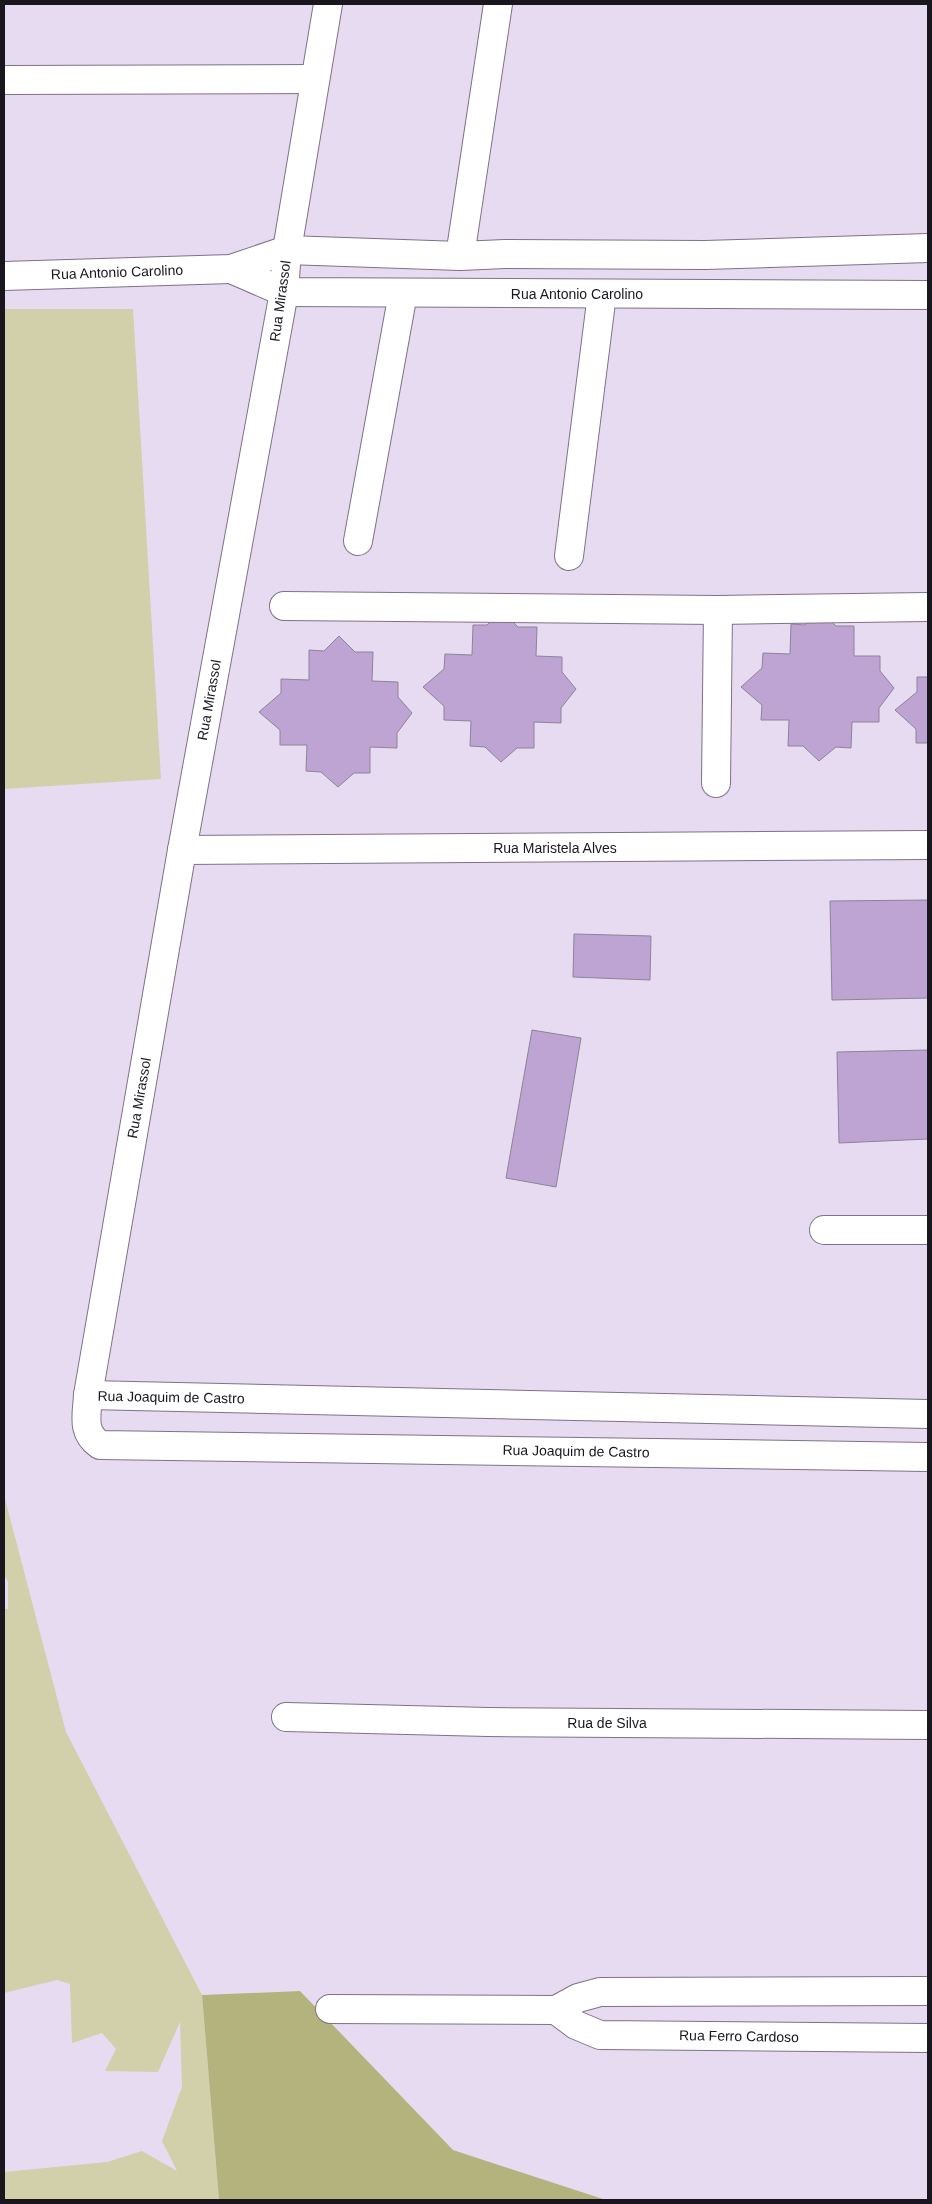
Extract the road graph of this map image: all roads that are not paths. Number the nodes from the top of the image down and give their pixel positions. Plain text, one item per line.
1 (328, 4) edge
2 (498, 4) edge
3 (315, 79) junction
4 (4, 80) edge
5 (928, 248) edge
6 (287, 250) junction
7 (705, 255) junction
8 (460, 256) junction
9 (231, 269) junction
10 (4, 276) edge
11 (284, 292) junction
12 (403, 293) junction
13 (602, 294) junction
14 (704, 294) junction
15 (928, 295) edge
16 (358, 541) dead end
17 (569, 556) dead end
18 (284, 606) dead end
19 (928, 607) edge
20 (718, 610) junction
21 (716, 783) dead end
22 (928, 845) edge
23 (182, 850) junction
24 (824, 1230) dead end
25 (928, 1230) edge
26 (88, 1395) junction
27 (928, 1414) edge
28 (928, 1457) edge
29 (286, 1717) dead end
30 (928, 1725) edge
31 (928, 1991) edge
32 (330, 2009) dead end
33 (556, 2010) junction
34 (928, 2038) edge

1 - 3 street, Rua Mirassol
2 - 8 street
3 - 4 street
3 - 6 street, Rua Mirassol
5 - 7 street, Rua Antonio Carolino
6 - 8 street, Rua Antonio Carolino
6 - 9 street, Rua Antonio Carolino
6 - 11 street, Rua Mirassol
7 - 8 street, Rua Antonio Carolino
7 - 14 street
9 - 10 street, Rua Antonio Carolino
9 - 11 street, Rua Antonio Carolino
11 - 12 street, Rua Antonio Carolino
11 - 23 street, Rua Mirassol
12 - 13 street, Rua Antonio Carolino
12 - 16 street
13 - 14 street, Rua Antonio Carolino
13 - 17 street
14 - 15 street, Rua Antonio Carolino
18 - 20 street
19 - 20 street
20 - 21 street
22 - 23 street, Rua Maristela Alves
23 - 26 street, Rua Mirassol
24 - 25 street
26 - 27 street, Rua Joaquim de Castro
26 - 28 street, Rua Joaquim de Castro
29 - 30 street, Rua de Silva
31 - 33 street
32 - 33 street
33 - 34 street, Rua Ferro Cardoso

